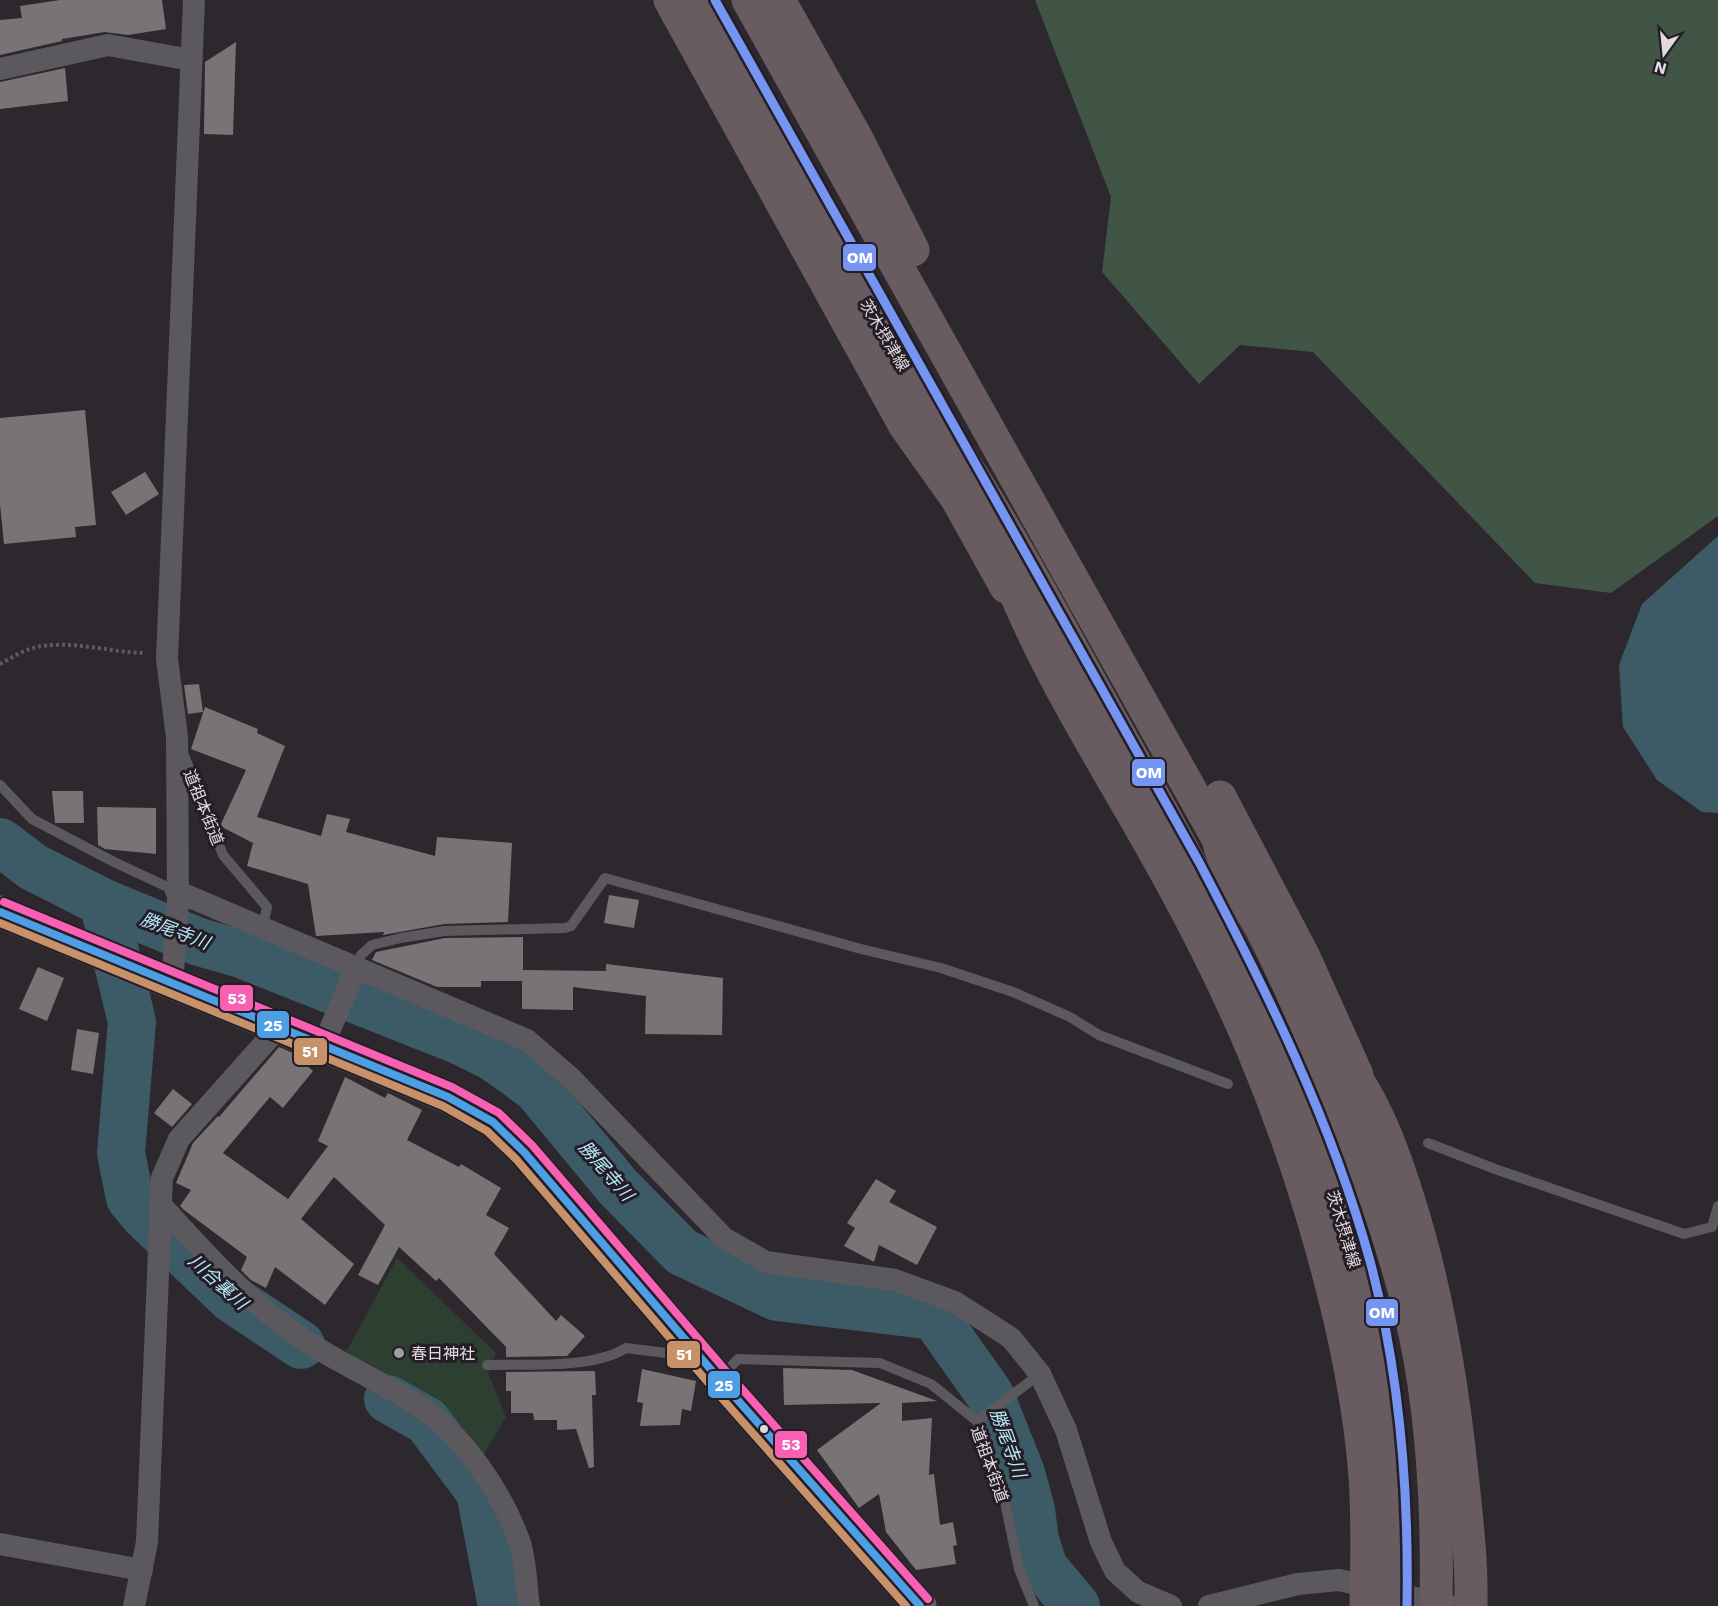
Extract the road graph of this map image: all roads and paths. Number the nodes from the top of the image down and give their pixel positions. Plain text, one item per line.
1 (194, 0) edge
2 (670, 0) edge
3 (700, 0) edge
4 (748, 0) edge
5 (779, 0) edge
6 (191, 60) junction
7 (0, 69) edge
8 (932, 414) junction
9 (1032, 633) junction
10 (166, 659) junction
11 (0, 663) edge
12 (177, 738) junction
13 (0, 785) edge
14 (1218, 839) junction
15 (177, 896) junction
16 (0, 912) edge
17 (263, 926) junction
18 (357, 968) junction
19 (172, 977) junction
20 (278, 1028) junction
21 (324, 1046) junction
22 (1357, 1075) junction
23 (1228, 1084) dead end
24 (1428, 1143) dead end
25 (1718, 1206) edge
26 (160, 1209) junction
27 (685, 1340) junction
28 (487, 1365) dead end
29 (1040, 1374) junction
30 (719, 1379) junction
31 (976, 1421) junction
32 (0, 1544) edge
33 (1381, 1564) junction
34 (142, 1570) junction
35 (1453, 1599) edge
36 (134, 1606) edge
37 (529, 1606) edge
38 (920, 1606) edge
39 (1034, 1606) edge
40 (1171, 1606) edge
41 (1209, 1606) edge
42 (1366, 1606) edge
43 (1393, 1606) edge

1 - 6 street
2 - 9 main road
3 - 8 main road, 茨木摂津線
4 - 14 main road
5 - 22 main road
6 - 7 street
6 - 10 street
8 - 9 main road
8 - 33 main road, 茨木摂津線
9 - 33 main road
10 - 11 path
10 - 12 street
12 - 15 street
12 - 17 lane, 道祖本街道
13 - 15 lane
14 - 22 main road
14 - 35 main road
15 - 17 street
15 - 19 street
16 - 19 main road
17 - 18 street
18 - 21 street
18 - 23 lane
18 - 29 street
19 - 20 main road
20 - 21 main road
20 - 26 street
21 - 27 main road
22 - 35 main road
24 - 25 lane
26 - 34 street
26 - 37 street
27 - 28 lane
27 - 30 main road
29 - 31 lane
29 - 40 street
30 - 31 lane, 道祖本街道
30 - 38 main road
31 - 39 lane, 道祖本街道
32 - 34 street
33 - 42 main road
33 - 43 main road, 茨木摂津線
34 - 36 street
35 - 41 street

